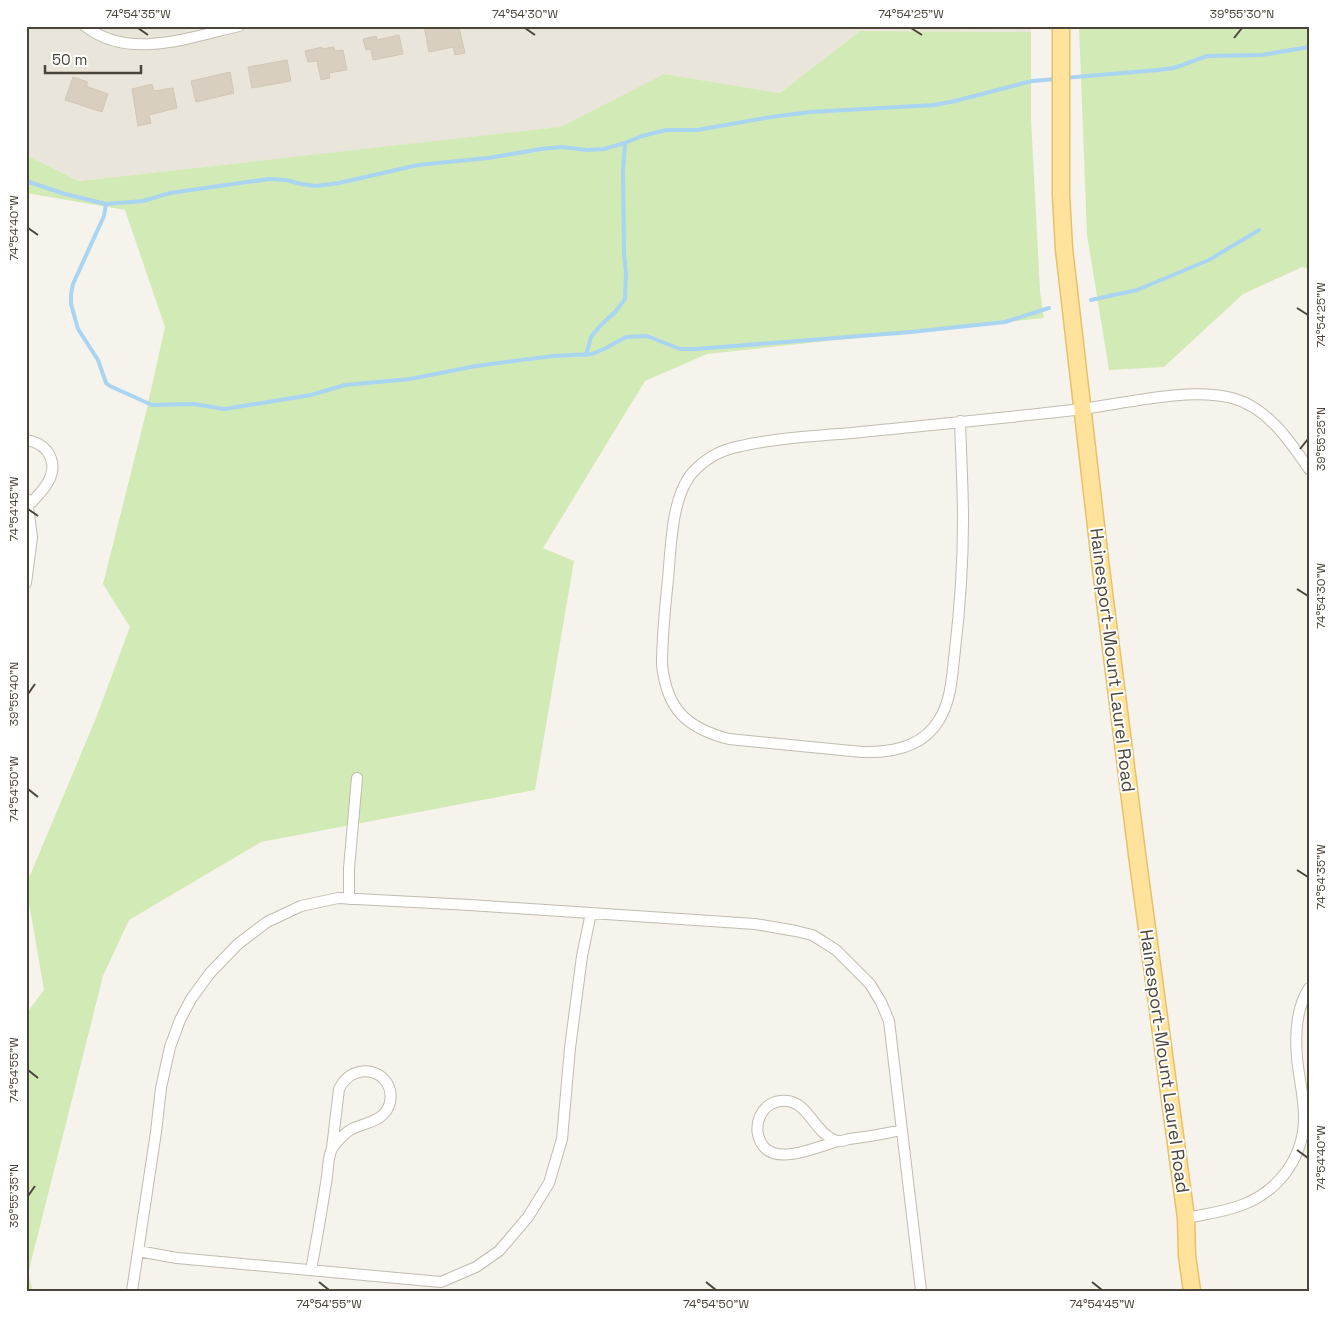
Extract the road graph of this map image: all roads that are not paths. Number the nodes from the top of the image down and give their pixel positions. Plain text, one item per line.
1 (85, 26) edge
2 (239, 26) edge
3 (1061, 26) edge
4 (1083, 409) junction
5 (960, 421) junction
6 (26, 440) edge
7 (1309, 469) edge
8 (27, 502) edge
9 (26, 584) edge
10 (357, 778) dead end
11 (349, 898) junction
12 (590, 913) junction
13 (1309, 988) edge
14 (901, 1130) junction
15 (838, 1141) junction
16 (332, 1148) junction
17 (1186, 1218) junction
18 (138, 1251) junction
19 (311, 1270) junction
20 (132, 1291) edge
21 (921, 1291) edge
22 (1192, 1291) edge

1 - 2 street
3 - 4 main road, Hainesport-Mount Laurel Road
4 - 5 street
4 - 7 street
4 - 17 main road, Hainesport-Mount Laurel Road
5 - 5 street
6 - 8 street
8 - 9 street
10 - 11 street
11 - 12 street
11 - 18 street
12 - 14 street
12 - 19 street
13 - 17 street
14 - 15 street
14 - 21 street
15 - 15 street
16 - 16 street
16 - 19 street
17 - 22 main road, Hainesport-Mount Laurel Road
18 - 19 street
18 - 20 street

